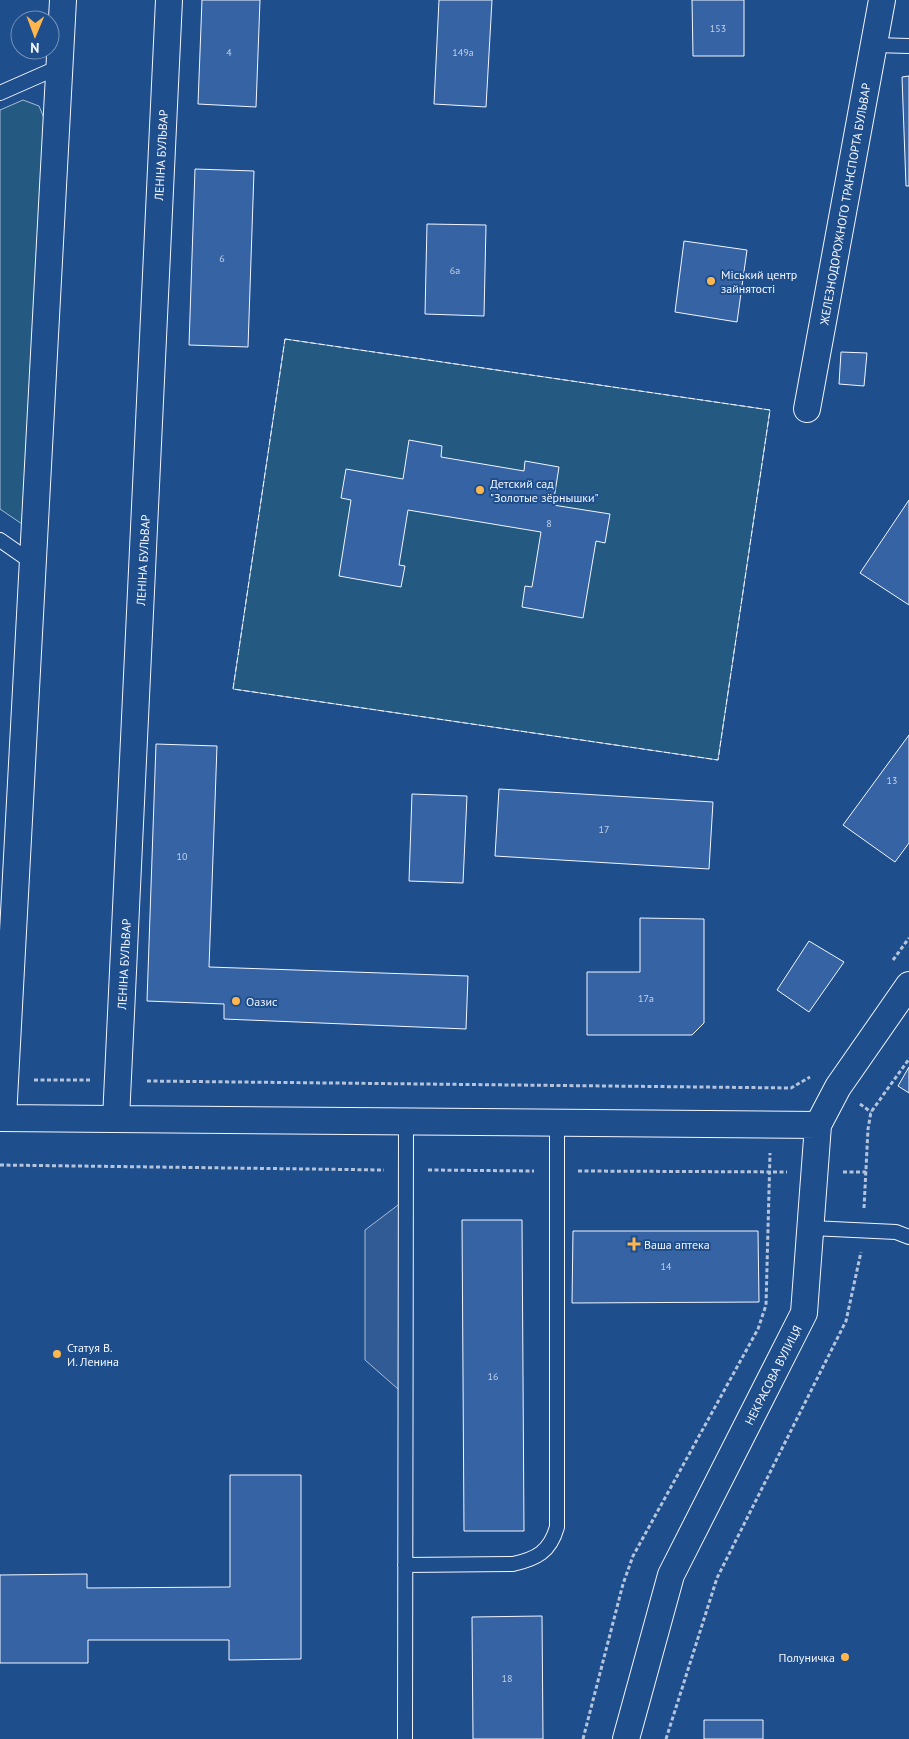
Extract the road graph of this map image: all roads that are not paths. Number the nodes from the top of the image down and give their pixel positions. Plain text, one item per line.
1 (63, 0) edge
2 (169, 0) edge
3 (882, 0) edge
4 (874, 45) junction
5 (909, 46) edge
6 (59, 67) junction
7 (0, 93) edge
8 (807, 409) dead end
9 (0, 540) edge
10 (33, 563) junction
11 (7, 929) edge
12 (909, 985) edge
13 (2, 1118) edge
14 (116, 1119) junction
15 (406, 1122) junction
16 (557, 1124) junction
17 (818, 1125) junction
18 (811, 1228) junction
19 (909, 1237) edge
20 (404, 1565) junction
21 (405, 1739) edge
22 (626, 1739) edge

1 - 6 street
2 - 14 street, ЛЕНІНА БУЛЬВАР
3 - 4 street, ЖЕЛЕЗНОДОРОЖНОГО ТРАНСПОРТА БУЛЬВАР
4 - 5 lane
4 - 8 street, ЖЕЛЕЗНОДОРОЖНОГО ТРАНСПОРТА БУЛЬВАР
6 - 7 lane
6 - 10 street
9 - 10 lane
10 - 11 street
11 - 13 street
12 - 17 street, НЕКРАСОВА ВУЛИЦЯ
13 - 14 street
14 - 15 street
15 - 16 street
15 - 20 lane
16 - 17 street
16 - 20 lane
17 - 18 street, НЕКРАСОВА ВУЛИЦЯ
18 - 19 lane
18 - 22 street, НЕКРАСОВА ВУЛИЦЯ
20 - 21 lane

